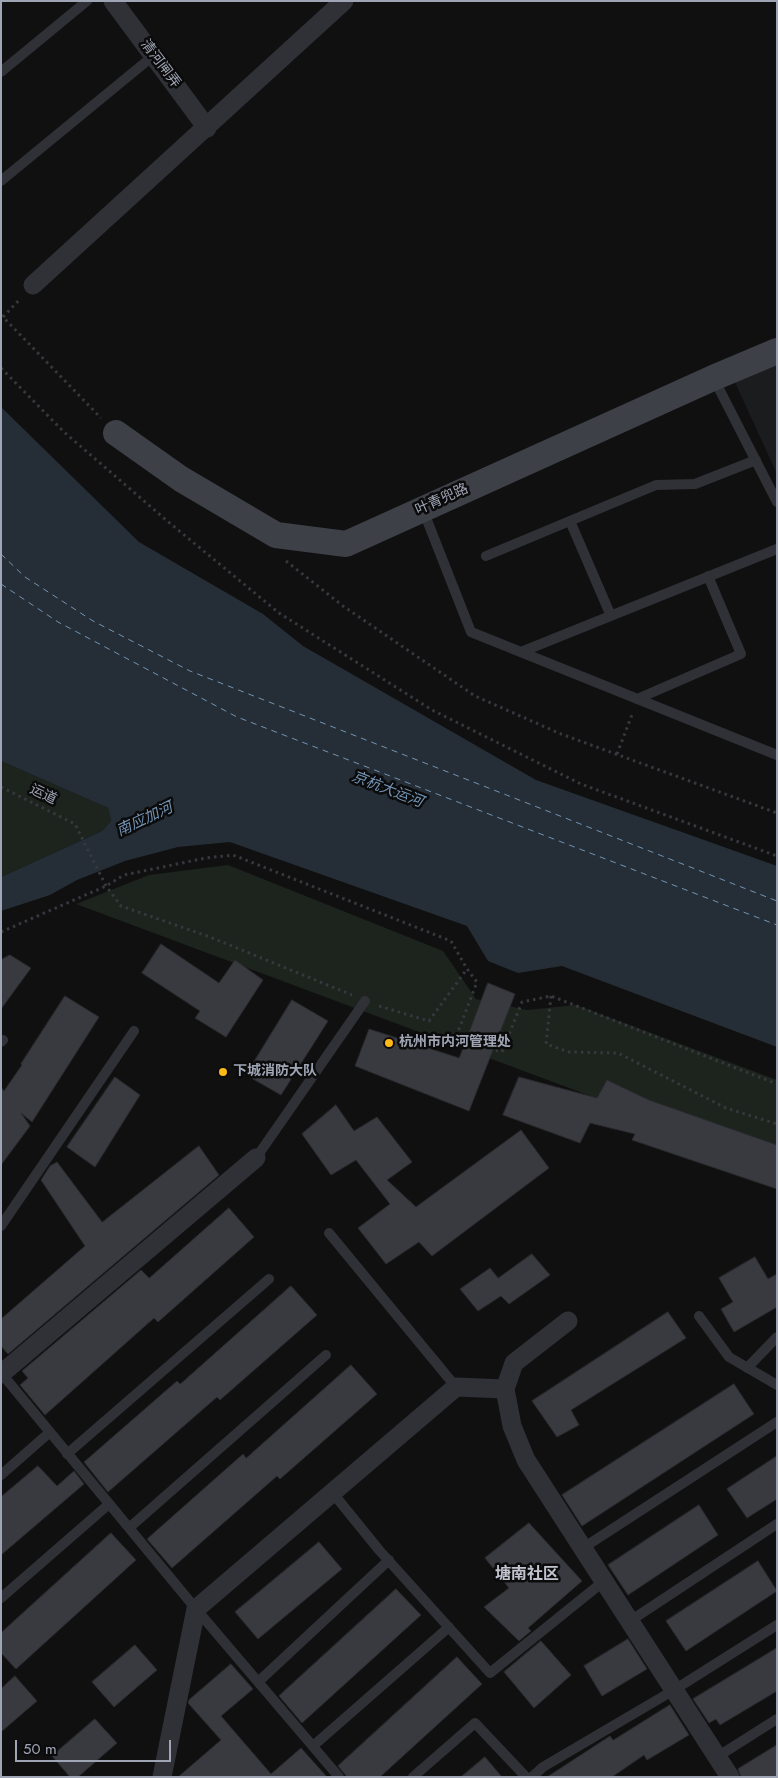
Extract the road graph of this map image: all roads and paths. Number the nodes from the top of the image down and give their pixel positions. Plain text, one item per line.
1 (87, 1) edge
2 (113, 1) edge
3 (344, 1) edge
4 (153, 56) junction
5 (1, 72) edge
6 (207, 128) junction
7 (1, 181) edge
8 (33, 285) joint
9 (2, 316) edge
10 (777, 351) edge
11 (1, 368) edge
12 (713, 378) junction
13 (116, 433) joint
14 (756, 460) junction
15 (777, 502) edge
16 (422, 509) junction
17 (570, 521) junction
18 (777, 549) edge
19 (486, 556) dead end
20 (281, 557) dead end
21 (708, 576) junction
22 (611, 616) junction
23 (521, 652) junction
24 (637, 699) junction
25 (616, 754) junction
26 (777, 755) edge
27 (1, 787) edge
28 (777, 812) edge
29 (777, 856) edge
30 (106, 886) junction
31 (1, 932) edge
32 (467, 969) junction
33 (551, 996) junction
34 (365, 1001) junction
35 (134, 1031) dead end
36 (777, 1084) edge
37 (777, 1124) edge
38 (256, 1158) joint
39 (1, 1226) edge
40 (329, 1233) dead end
41 (269, 1279) dead end
42 (699, 1316) dead end
43 (568, 1321) dead end
44 (777, 1337) edge
45 (326, 1356) dead end
46 (747, 1368) junction
47 (2, 1374) edge
48 (777, 1385) edge
49 (456, 1387) junction
50 (505, 1389) junction
51 (777, 1422) edge
52 (50, 1432) junction
53 (68, 1454) junction
54 (1, 1475) edge
55 (332, 1492) junction
56 (109, 1504) junction
57 (777, 1524) edge
58 (129, 1528) junction
59 (583, 1548) junction
60 (389, 1560) junction
61 (604, 1581) junction
62 (1, 1598) edge
63 (196, 1609) junction
64 (630, 1621) junction
65 (777, 1625) edge
66 (448, 1627) junction
67 (258, 1682) junction
68 (674, 1690) junction
69 (777, 1719) edge
70 (313, 1746) junction
71 (717, 1757) junction
72 (162, 1777) edge
73 (339, 1777) edge
74 (413, 1777) edge
75 (526, 1777) edge
76 (532, 1777) edge
77 (730, 1777) edge

1 - 5 lane
2 - 4 street, 清河闸弄
3 - 6 street
4 - 6 street, 清河闸弄
4 - 7 lane
6 - 8 street
8 - 9 path
9 - 13 path
10 - 12 street, 叶青兜路
11 - 29 path
12 - 14 lane
12 - 16 street, 叶青兜路
13 - 16 street, 叶青兜路
14 - 15 lane
14 - 17 lane
16 - 23 lane
17 - 19 lane
17 - 22 lane
18 - 21 lane
20 - 25 path
21 - 22 lane
21 - 24 lane
22 - 23 lane
23 - 24 lane
24 - 25 path
24 - 26 lane
25 - 28 path
27 - 30 path, 运道
30 - 31 path
30 - 32 path
30 - 34 path
32 - 33 path
32 - 34 path
33 - 36 path
33 - 37 path
34 - 38 lane
35 - 39 lane
38 - 47 street
40 - 49 lane
41 - 53 lane
42 - 46 lane
43 - 50 street
44 - 46 lane
45 - 58 lane
46 - 48 lane
47 - 52 lane
49 - 50 street
49 - 55 street
50 - 59 street
51 - 59 lane
52 - 53 lane
52 - 54 lane
53 - 56 lane
55 - 60 lane
55 - 63 street
56 - 58 lane
56 - 62 lane
57 - 64 lane
58 - 63 lane
59 - 61 street
60 - 66 lane
60 - 67 lane
61 - 64 street
61 - 66 lane
63 - 67 lane
63 - 72 street
64 - 68 street
65 - 68 lane
66 - 70 lane
67 - 70 lane
68 - 71 street
68 - 76 lane
69 - 71 lane
70 - 73 lane
71 - 77 street
74 - 75 lane

